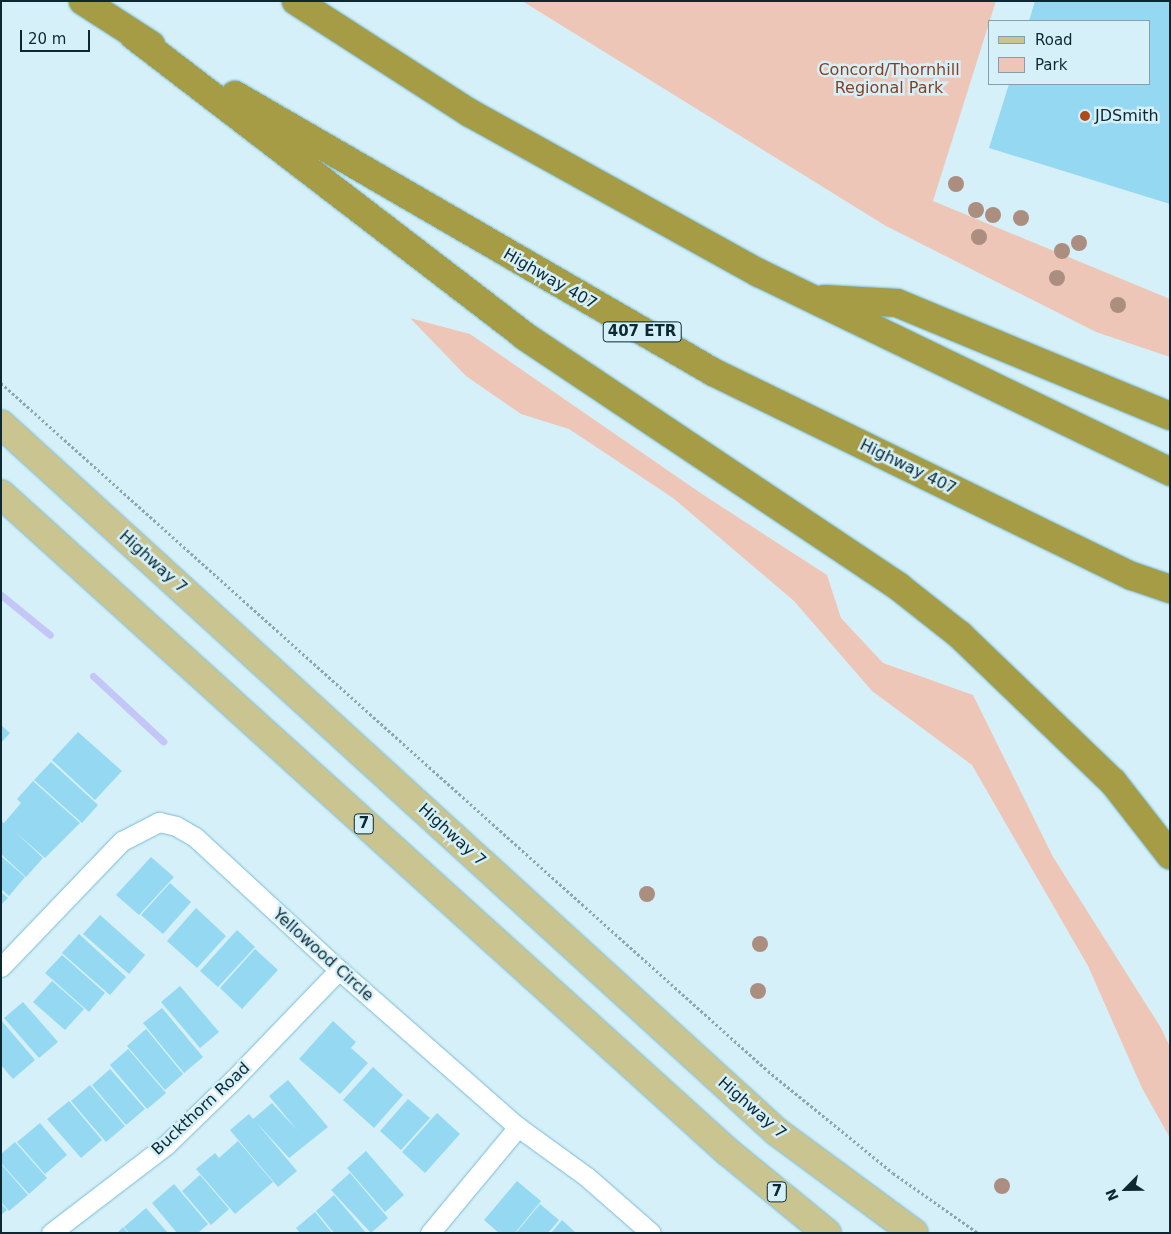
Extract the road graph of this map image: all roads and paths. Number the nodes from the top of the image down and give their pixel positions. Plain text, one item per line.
1 (83, 1) edge
2 (296, 1) edge
3 (134, 36) junction
4 (812, 298) junction
5 (1, 383) edge
6 (1170, 416) edge
7 (1, 424) edge
8 (1170, 472) edge
9 (1, 494) edge
10 (1170, 590) edge
11 (1170, 855) edge
12 (1, 967) edge
13 (339, 970) junction
14 (518, 1127) junction
15 (51, 1233) edge
16 (430, 1233) edge
17 (651, 1233) edge
18 (827, 1233) edge
19 (914, 1233) edge
20 (978, 1233) edge

1 - 3 highway, Highway 407 / 407 ETR
2 - 4 highway
3 - 10 highway, Highway 407 / 407 ETR
3 - 11 highway
4 - 6 highway
4 - 8 highway
5 - 20 path
7 - 19 main road, Highway 7
9 - 18 main road, 7
12 - 13 street, Yellowood Circle
13 - 14 street, Yellowood Circle
13 - 15 street, Buckthorn Road
14 - 16 street
14 - 17 street, Yellowood Circle

